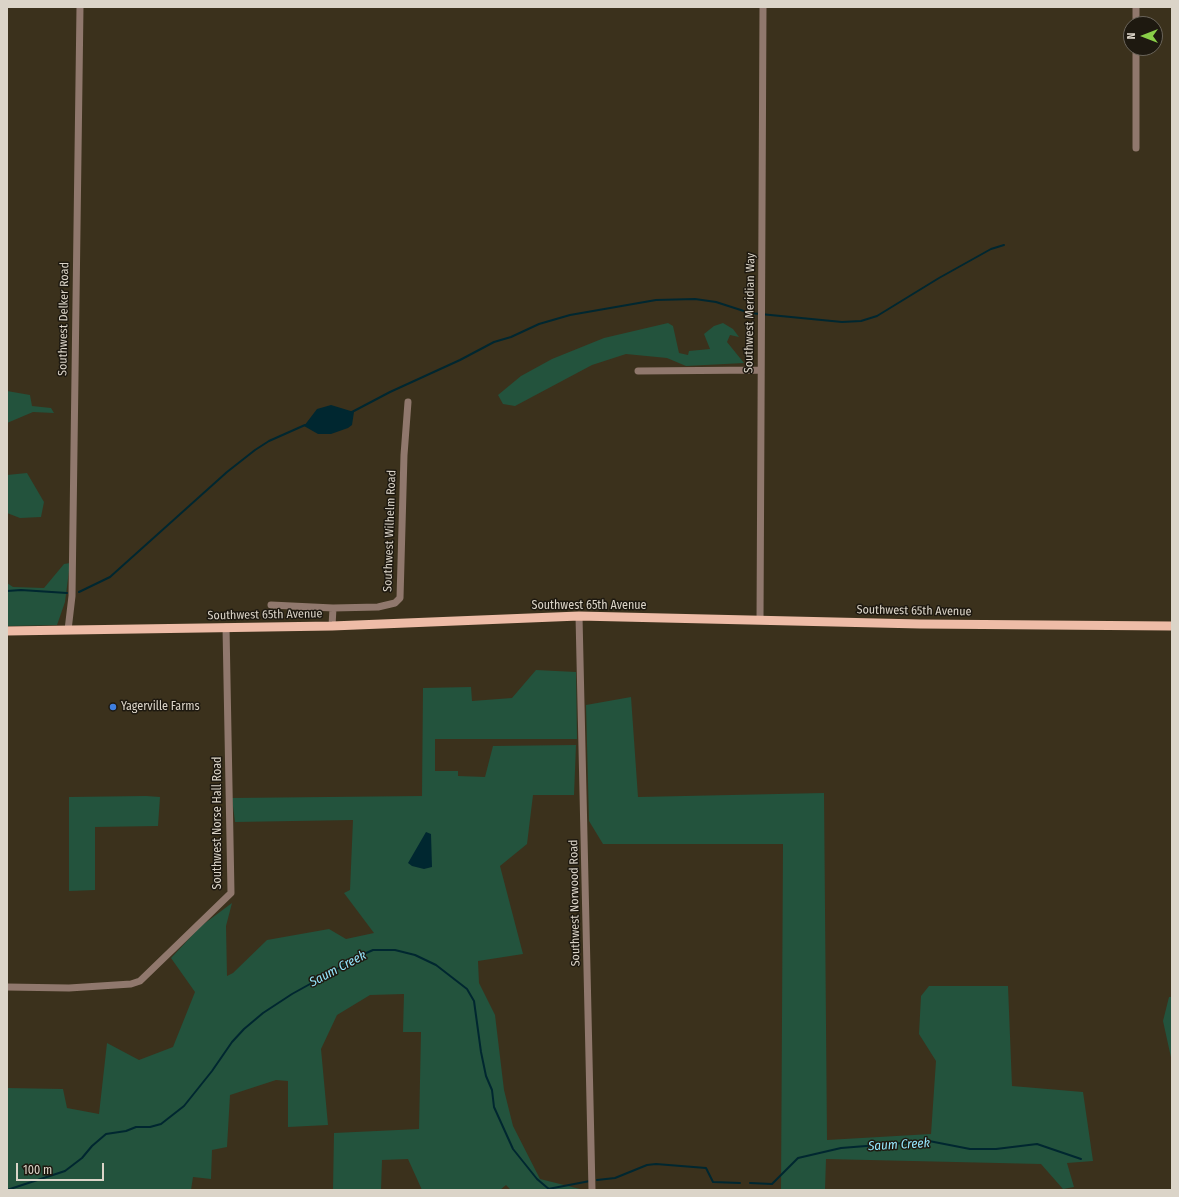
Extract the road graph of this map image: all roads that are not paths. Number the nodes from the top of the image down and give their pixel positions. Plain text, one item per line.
1 (80, 7) edge
2 (763, 7) edge
3 (1136, 56) edge
4 (1136, 148) dead end
5 (761, 370) junction
6 (638, 371) dead end
7 (408, 402) dead end
8 (271, 605) dead end
9 (333, 608) junction
10 (579, 616) junction
11 (760, 620) junction
12 (332, 626) junction
13 (1172, 626) edge
14 (226, 627) junction
15 (68, 630) junction
16 (7, 631) edge
17 (7, 986) edge
18 (592, 1190) edge

1 - 15 street, Southwest Delker Road
2 - 5 street, Southwest Meridian Way
3 - 4 street
5 - 6 street
5 - 11 street, Southwest Meridian Way
7 - 9 street, Southwest Wilhelm Road
8 - 9 street
9 - 12 street
10 - 11 main road, Southwest 65th Avenue
10 - 12 main road, Southwest 65th Avenue
10 - 18 street, Southwest Norwood Road
11 - 13 main road, Southwest 65th Avenue
12 - 14 main road, Southwest 65th Avenue
14 - 15 main road, Southwest 65th Avenue
14 - 17 street, Southwest Norse Hall Road
15 - 16 main road, Southwest 65th Avenue

